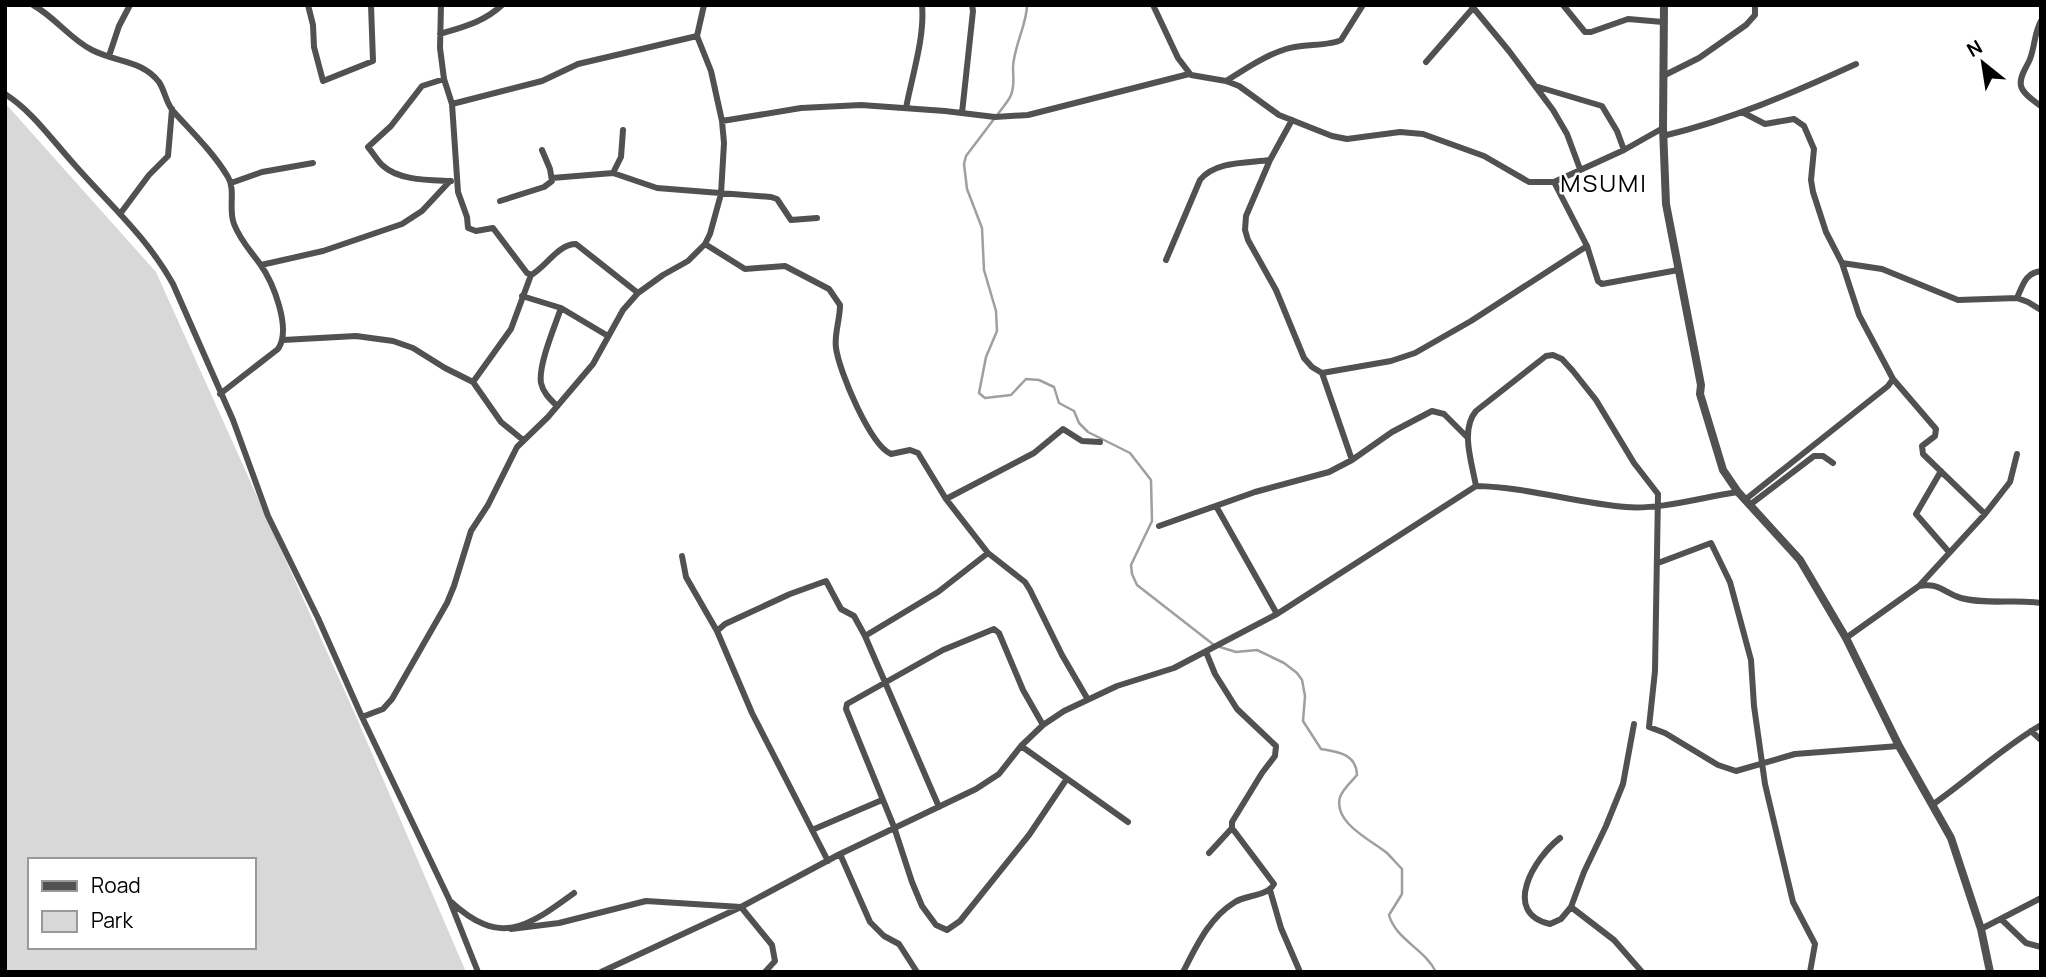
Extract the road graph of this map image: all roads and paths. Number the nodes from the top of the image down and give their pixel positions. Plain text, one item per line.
1 (33, 5) edge
2 (130, 5) edge
3 (308, 5) edge
4 (371, 5) edge
5 (440, 5) edge
6 (502, 5) edge
7 (704, 5) edge
8 (922, 5) edge
9 (972, 5) edge
10 (1153, 5) edge
11 (1363, 5) edge
12 (1563, 5) edge
13 (1664, 5) edge
14 (1755, 5) edge
15 (1472, 7) edge
16 (2041, 21) edge
17 (1663, 22) junction
18 (440, 34) junction
19 (697, 36) junction
20 (108, 56) junction
21 (1426, 62) dead end
22 (1856, 64) dead end
23 (1189, 74) junction
24 (1663, 76) junction
25 (444, 79) junction
26 (1226, 80) junction
27 (1535, 86) junction
28 (5, 94) edge
29 (452, 104) junction
30 (2041, 106) edge
31 (906, 108) junction
32 (172, 109) junction
33 (1742, 112) junction
34 (962, 113) junction
35 (1292, 120) junction
36 (722, 121) junction
37 (623, 130) dead end
38 (1663, 132) junction
39 (542, 150) dead end
40 (1624, 150) junction
41 (1270, 160) junction
42 (313, 163) dead end
43 (1580, 169) junction
44 (613, 173) junction
45 (552, 178) junction
46 (453, 181) junction
47 (1554, 182) junction
48 (230, 183) junction
49 (721, 194) junction
50 (500, 201) dead end
51 (120, 214) junction
52 (817, 218) dead end
53 (705, 244) junction
54 (1587, 246) junction
55 (1166, 260) dead end
56 (1842, 263) junction
57 (261, 265) junction
58 (1678, 270) junction
59 (2041, 271) edge
60 (531, 275) junction
61 (638, 293) junction
62 (522, 296) junction
63 (2017, 298) junction
64 (561, 308) junction
65 (2041, 310) edge
66 (608, 336) junction
67 (283, 341) junction
68 (1322, 373) junction
69 (1893, 379) junction
70 (473, 382) junction
71 (219, 394) junction
72 (557, 406) junction
73 (1468, 438) junction
74 (523, 440) junction
75 (1100, 442) dead end
76 (2017, 454) dead end
77 (1352, 460) junction
78 (1833, 463) dead end
79 (1941, 471) junction
80 (1476, 486) junction
81 (1738, 492) junction
82 (946, 499) junction
83 (1749, 502) junction
84 (1216, 506) junction
85 (1656, 507) junction
86 (1985, 514) junction
87 (1159, 526) dead end
88 (1949, 552) junction
89 (988, 553) junction
90 (682, 556) dead end
91 (1658, 562) junction
92 (1919, 586) junction
93 (2041, 603) edge
94 (1277, 614) junction
95 (717, 631) junction
96 (865, 636) junction
97 (1846, 638) junction
98 (1207, 651) junction
99 (887, 682) junction
100 (1087, 698) junction
101 (362, 717) junction
102 (1634, 724) dead end
103 (1043, 725) junction
104 (2041, 726) edge
105 (2031, 731) junction
106 (2041, 740) edge
107 (1021, 746) junction
108 (1899, 746) junction
109 (1762, 763) junction
110 (1066, 780) junction
111 (883, 800) junction
112 (1932, 805) junction
113 (939, 807) junction
114 (1128, 822) dead end
115 (894, 827) junction
116 (1232, 828) junction
117 (812, 830) junction
118 (1560, 838) dead end
119 (1209, 853) dead end
120 (840, 854) junction
121 (828, 861) junction
122 (1270, 890) junction
123 (574, 893) dead end
124 (2041, 898) edge
125 (449, 899) junction
126 (741, 907) junction
127 (1571, 907) junction
128 (2001, 919) junction
129 (511, 929) junction
130 (1981, 929) junction
131 (2041, 947) edge
132 (478, 972) edge
133 (601, 972) edge
134 (765, 972) edge
135 (917, 972) edge
136 (1183, 972) edge
137 (1300, 972) edge
138 (1642, 972) edge
139 (1810, 972) edge
140 (1990, 972) edge

1 - 20 street
2 - 20 street
3 - 4 street
5 - 18 street
6 - 18 street
7 - 19 street
8 - 31 street
9 - 34 street
10 - 23 street
11 - 26 street
12 - 17 street
13 - 17 street
14 - 24 street
15 - 21 street
15 - 27 street
16 - 30 street
17 - 24 street
18 - 25 street
19 - 29 street
19 - 36 street
20 - 32 street
22 - 33 street
23 - 26 street
23 - 34 street
24 - 38 street
25 - 29 street
25 - 46 street
26 - 35 street
27 - 40 street
27 - 43 street
28 - 51 street
29 - 46 street
31 - 34 street
31 - 36 street
32 - 48 street
32 - 51 street
33 - 38 street
33 - 56 street
35 - 41 street
35 - 47 street
36 - 49 street
37 - 44 street
38 - 40 street
38 - 58 street
39 - 45 street
40 - 43 street
41 - 55 street
41 - 68 street
42 - 48 street
43 - 47 street
44 - 45 street
44 - 49 street
45 - 50 street
46 - 57 street
46 - 60 street
47 - 54 street
48 - 57 street
49 - 52 street
49 - 53 street
51 - 71 street
53 - 61 street
53 - 82 street
54 - 58 street
54 - 68 street
56 - 63 street
56 - 69 street
57 - 67 street
58 - 81 street
59 - 63 street
60 - 61 street
60 - 62 street
61 - 66 street
62 - 64 street
62 - 70 street
63 - 65 street
64 - 66 street
64 - 72 street
66 - 72 street
67 - 70 street
67 - 71 street
68 - 77 street
69 - 79 street
69 - 83 street
70 - 74 street
71 - 101 street
72 - 74 street
73 - 77 street
73 - 80 street
73 - 85 street
74 - 101 street
75 - 82 street
76 - 86 street
77 - 84 street
78 - 83 street
79 - 86 street
79 - 88 street
80 - 85 street
80 - 94 street
81 - 83 street
81 - 85 street
82 - 89 street
83 - 97 street
84 - 87 street
84 - 94 street
85 - 91 street
86 - 88 street
88 - 92 street
89 - 96 street
89 - 100 street
90 - 95 street
91 - 109 street
91 - 109 street
92 - 93 street
92 - 97 street
94 - 98 street
95 - 96 street
95 - 117 street
96 - 99 street
97 - 108 street
98 - 100 street
98 - 116 street
99 - 103 street
99 - 111 street
99 - 113 street
100 - 103 street
101 - 125 street
102 - 127 street
103 - 107 street
104 - 105 street
105 - 106 street
105 - 112 street
107 - 110 street
107 - 113 street
108 - 109 street
108 - 112 street
109 - 139 street
110 - 114 street
110 - 115 street
111 - 115 street
111 - 117 street
112 - 130 street
113 - 115 street
115 - 120 street
116 - 119 street
116 - 122 street
117 - 121 street
118 - 127 street
120 - 121 street
120 - 135 street
121 - 126 street
122 - 136 street
122 - 137 street
123 - 129 street
124 - 128 street
125 - 129 street
125 - 132 street
126 - 129 street
126 - 133 street
126 - 134 street
127 - 138 street
128 - 130 street
128 - 131 street
130 - 140 street

